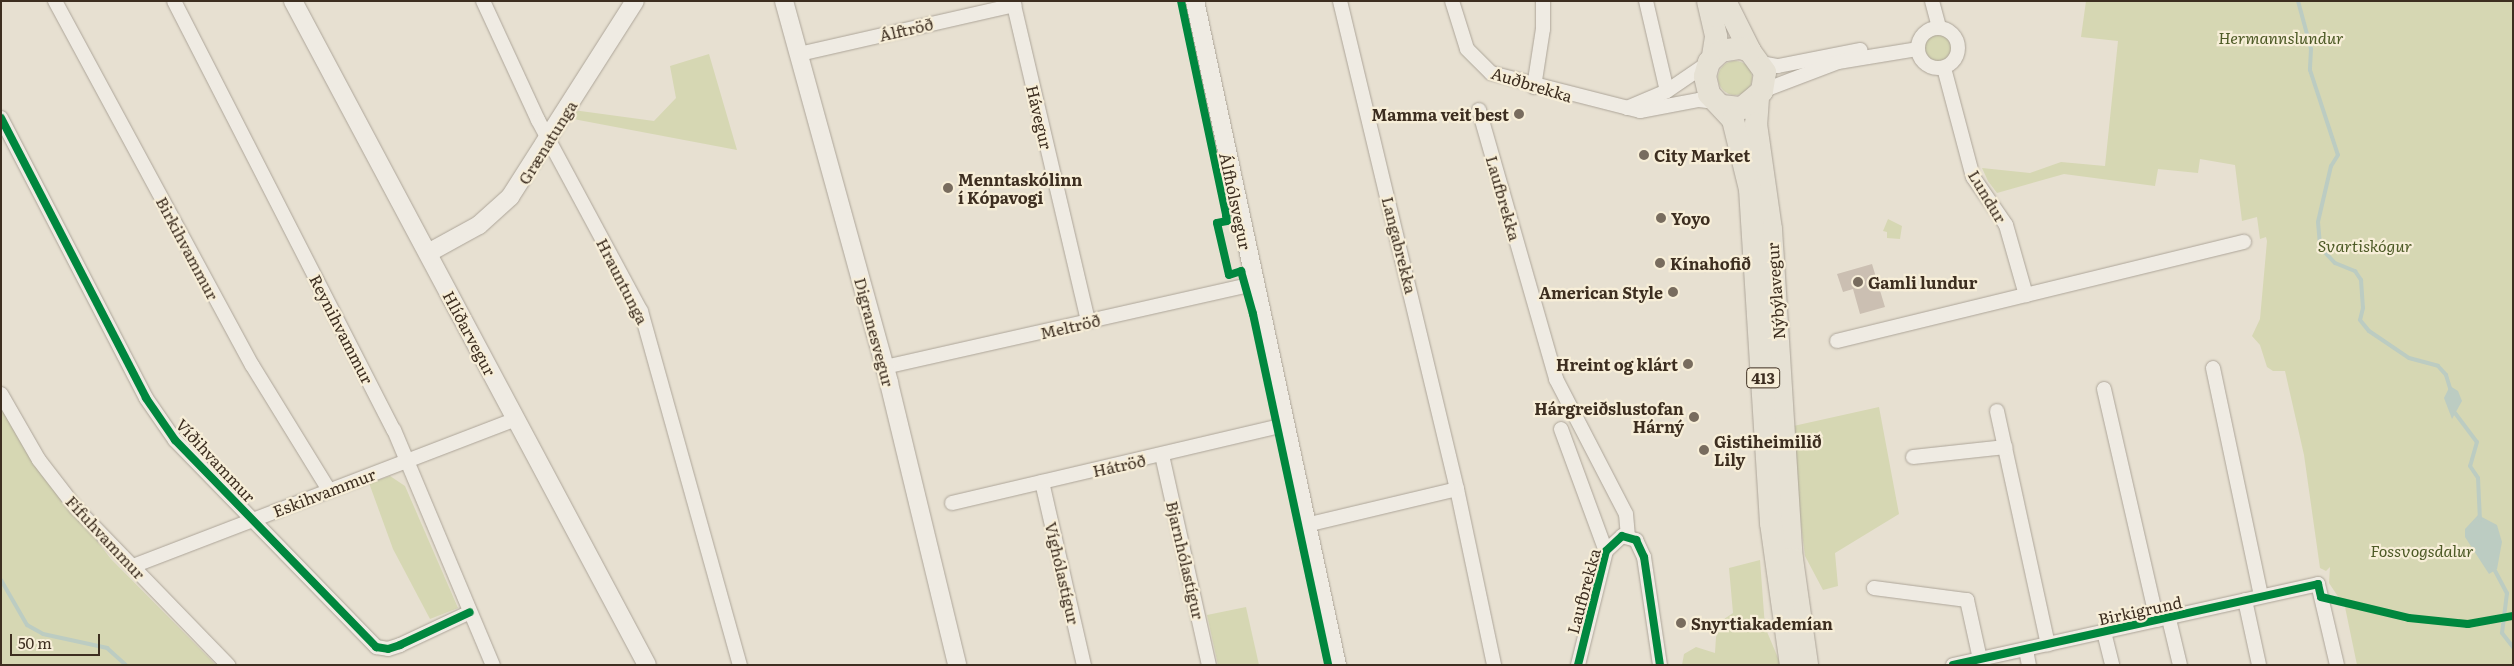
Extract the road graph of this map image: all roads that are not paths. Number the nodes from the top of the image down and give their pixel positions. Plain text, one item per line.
1 (55, 1) edge
2 (174, 1) edge
3 (293, 1) edge
4 (484, 1) edge
5 (635, 1) edge
6 (784, 1) edge
7 (1195, 1) edge
8 (1340, 1) edge
9 (1452, 1) edge
10 (1542, 1) edge
11 (1646, 1) edge
12 (1708, 1) edge
13 (1725, 1) edge
14 (1932, 1) edge
15 (1014, 3) edge
16 (1939, 27) junction
17 (1917, 49) junction
18 (799, 54) junction
19 (1873, 54) junction
20 (1756, 57) junction
21 (1711, 59) junction
22 (1944, 68) junction
23 (1534, 87) junction
24 (1667, 91) junction
25 (1760, 94) junction
26 (1719, 104) junction
27 (1626, 108) junction
28 (1479, 110) dead end
29 (1, 118) edge
30 (549, 139) junction
31 (2244, 242) dead end
32 (428, 253) junction
33 (1254, 284) junction
34 (2026, 295) junction
35 (1088, 321) junction
36 (1837, 341) dead end
37 (885, 367) junction
38 (2213, 368) dead end
39 (2104, 389) dead end
40 (1, 394) edge
41 (1997, 411) dead end
42 (515, 419) junction
43 (1285, 425) junction
44 (1561, 429) dead end
45 (2005, 447) junction
46 (1162, 455) junction
47 (1913, 457) dead end
48 (405, 460) junction
49 (1042, 482) junction
50 (1457, 488) junction
51 (328, 490) junction
52 (952, 503) dead end
53 (252, 520) junction
54 (1306, 525) junction
55 (1628, 537) junction
56 (1606, 550) junction
57 (133, 566) junction
58 (1874, 588) dead end
59 (2261, 596) junction
60 (2245, 600) junction
61 (470, 612) junction
62 (2163, 619) junction
63 (2104, 632) junction
64 (2048, 645) junction
65 (2026, 650) junction
66 (1980, 659) junction
67 (1805, 660) edge
68 (228, 665) edge
69 (493, 665) edge
70 (647, 665) edge
71 (740, 665) edge
72 (956, 665) edge
73 (1084, 665) edge
74 (1209, 665) edge
75 (1337, 665) edge
76 (1494, 665) edge
77 (1578, 665) edge
78 (1660, 665) edge
79 (1954, 665) edge
80 (2029, 665) edge
81 (2112, 665) edge
82 (2180, 665) edge
83 (2259, 665) edge
84 (2337, 665) edge

1 - 51 street, Birkihvammur
2 - 48 street, Reynihvammur
3 - 32 street, Hlíðarvegur
4 - 30 street, Hrauntunga
5 - 30 street, Grænatunga
6 - 18 street, Digranesvegur
7 - 33 street, Álfhólsvegur
8 - 50 street, Langabrekka
9 - 23 street, Auðbrekka
10 - 23 street
11 - 24 street
12 - 21 main road, 413
13 - 20 main road, 413
14 - 16 street
15 - 18 street, Álftröð
15 - 35 street, Hávegur
16 - 17 street
16 - 22 street
17 - 19 street
17 - 22 street
18 - 37 street, Digranesvegur
19 - 20 street
19 - 25 street
20 - 21 main road
20 - 25 main road, 413
21 - 24 street
21 - 26 main road, 413
22 - 34 street, Lundur
23 - 27 street, Auðbrekka
24 - 27 street
25 - 26 main road
25 - 67 main road, Nýbýlavegur / 413
26 - 27 street, Auðbrekka
26 - 67 main road, Nýbýlavegur / 413
28 - 55 street, Laufbrekka
29 - 53 street, Víðihvammur
30 - 32 street, Grænatunga
30 - 71 street, Hrauntunga
31 - 34 street
32 - 42 street, Hlíðarvegur
33 - 35 street, Meltröð
33 - 43 street, Álfhólsvegur
34 - 36 street
35 - 37 street, Meltröð
37 - 72 street, Digranesvegur
38 - 59 street
39 - 62 street, Birkigrund
40 - 57 street, Fífuhvammur
41 - 45 street
42 - 48 street, Eskihvammur
42 - 70 street, Hlíðarvegur
43 - 46 street, Hátröð
43 - 54 street, Álfhólsvegur
44 - 56 street, Laufbrekka
45 - 47 street
45 - 64 street
46 - 49 street, Hátröð
46 - 74 street, Bjarnhólastígur
48 - 51 street, Eskihvammur
48 - 61 street, Reynihvammur
49 - 52 street, Hátröð
49 - 73 street, Víghólastígur
50 - 54 street
50 - 76 street, Langabrekka
51 - 53 street, Eskihvammur
53 - 57 street, Eskihvammur
53 - 61 street, Víðihvammur
54 - 75 street, Álfhólsvegur
55 - 56 street, Laufbrekka
55 - 78 street
56 - 77 street, Laufbrekka
57 - 68 street, Fífuhvammur
58 - 66 street
59 - 60 street, Birkigrund
59 - 84 street, Birkigrund
60 - 62 street, Birkigrund
60 - 83 street
61 - 69 street, Reynihvammur
62 - 63 street, Birkigrund
62 - 82 street, Birkigrund
63 - 64 street, Birkigrund
63 - 81 street, Birkigrund
64 - 65 street, Birkigrund
65 - 66 street, Birkigrund
65 - 80 street
66 - 79 street, Birkigrund

